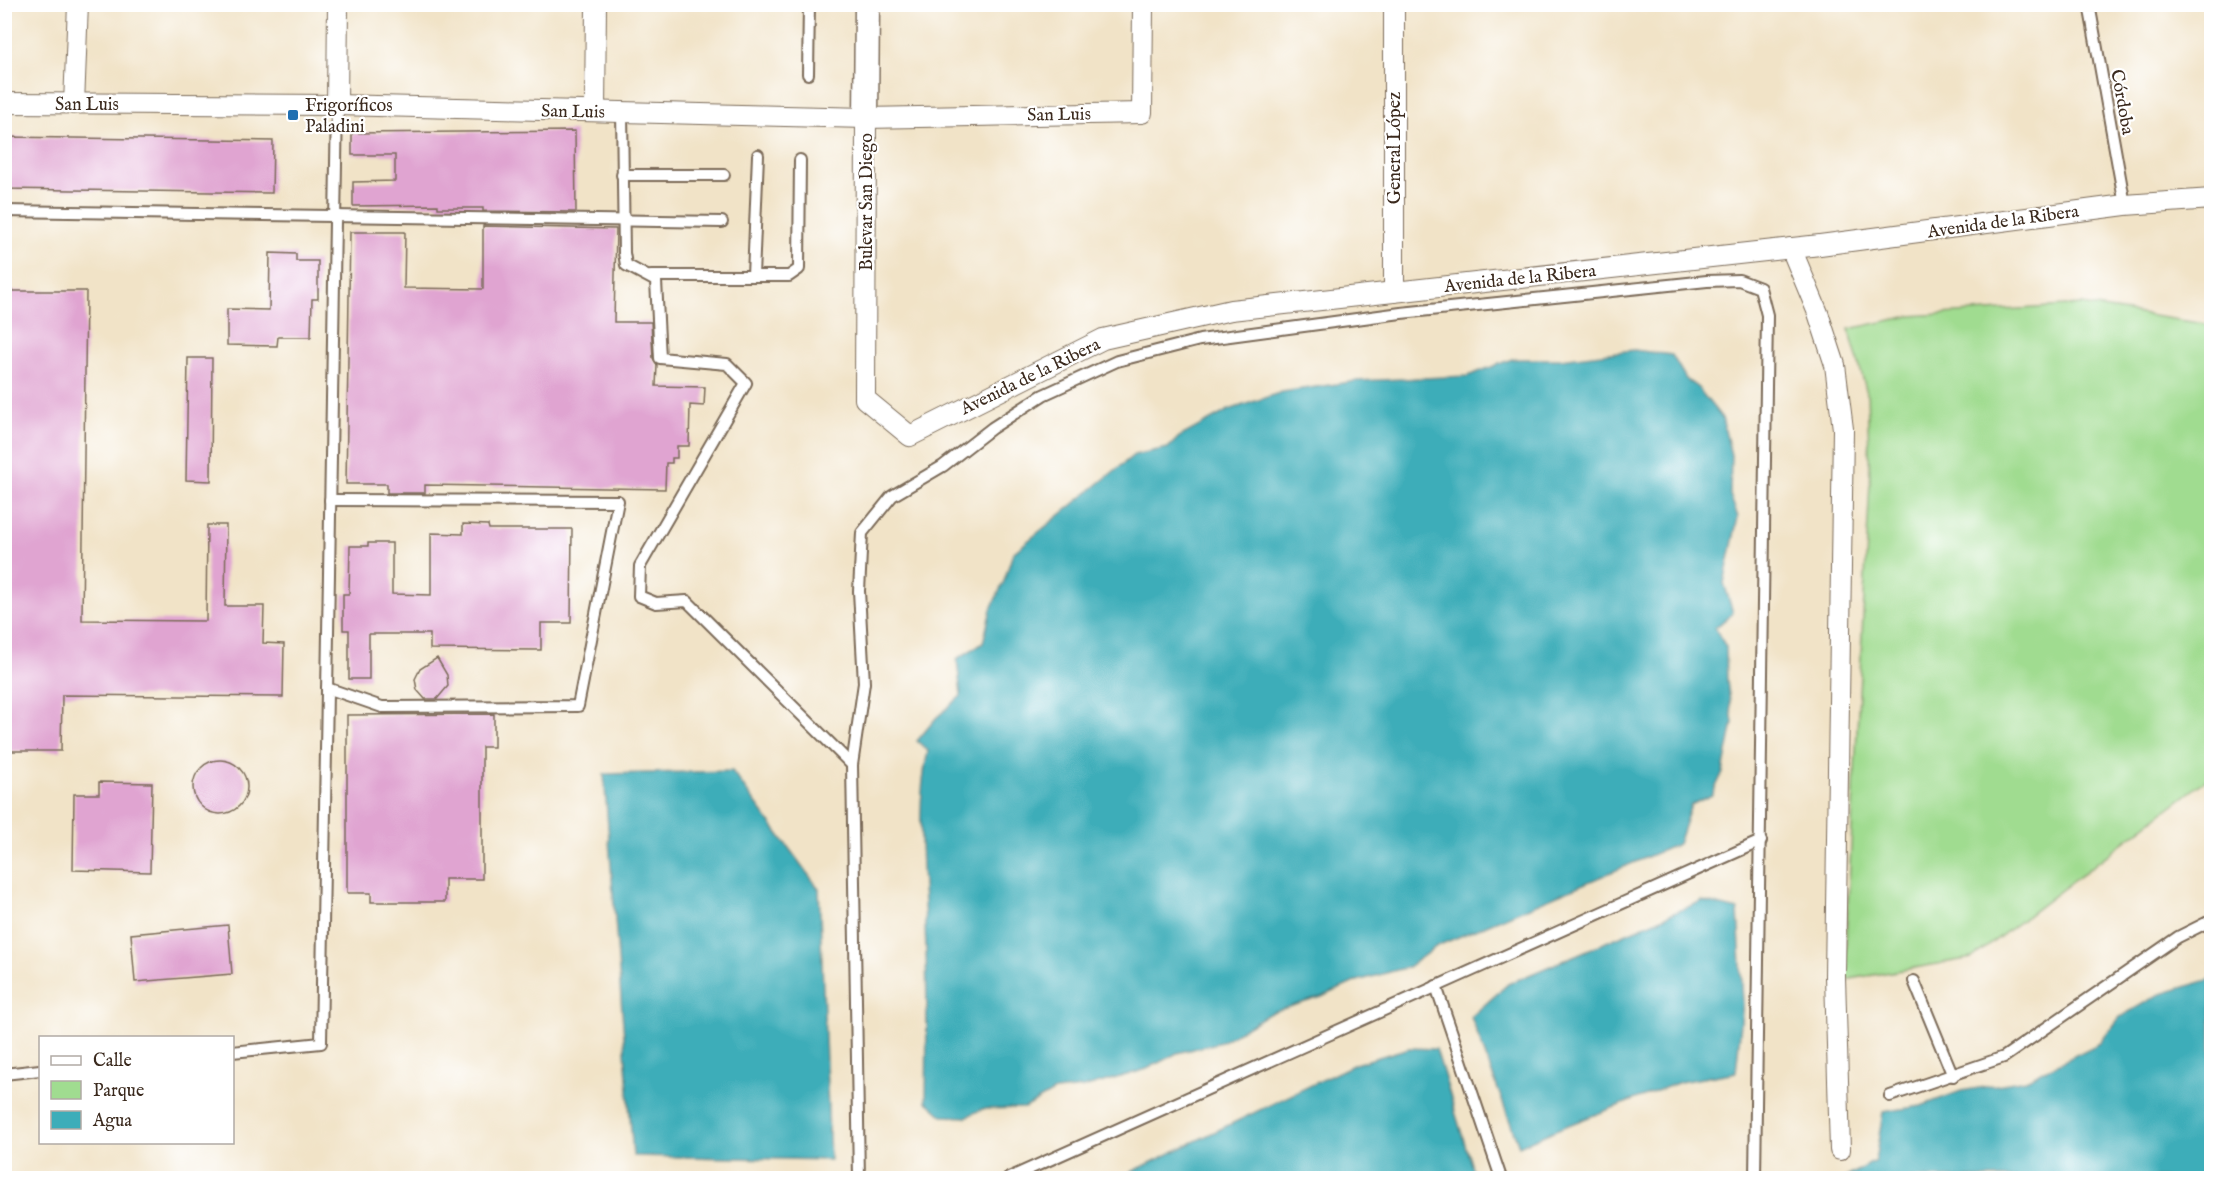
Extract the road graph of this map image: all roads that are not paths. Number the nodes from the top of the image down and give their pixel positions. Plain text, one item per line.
1 (78, 4) edge
2 (338, 4) edge
3 (596, 4) edge
4 (809, 4) edge
5 (867, 4) edge
6 (1143, 4) edge
7 (1394, 4) edge
8 (2089, 4) edge
9 (808, 74) dead end
10 (4, 103) edge
11 (74, 104) junction
12 (337, 105) junction
13 (595, 111) junction
14 (622, 112) junction
15 (866, 118) junction
16 (758, 154) dead end
17 (801, 160) dead end
18 (724, 175) dead end
19 (622, 176) junction
20 (2211, 199) edge
21 (2125, 205) junction
22 (4, 211) edge
23 (335, 218) junction
24 (623, 222) junction
25 (722, 222) dead end
26 (1791, 248) junction
27 (651, 276) junction
28 (753, 276) junction
29 (1394, 292) junction
30 (865, 399) joint
31 (330, 500) junction
32 (327, 688) junction
33 (852, 765) junction
34 (1761, 841) junction
35 (2211, 920) edge
36 (1914, 981) dead end
37 (1436, 986) junction
38 (234, 1052) edge
39 (39, 1070) edge
40 (4, 1074) edge
41 (1953, 1076) junction
42 (1890, 1096) dead end
43 (1840, 1150) dead end
44 (860, 1179) edge
45 (1009, 1179) edge
46 (1501, 1179) edge
47 (1755, 1179) edge

1 - 11 street
2 - 12 street
3 - 13 street
4 - 9 lane
5 - 15 street, Bulevar San Diego
6 - 15 street, San Luis
7 - 29 street, General López
8 - 21 lane, Córdoba
10 - 11 street, San Luis
11 - 12 street, San Luis
12 - 13 street, San Luis
12 - 23 lane
13 - 14 street, San Luis
14 - 15 street, San Luis
14 - 19 lane
15 - 30 street, Bulevar San Diego
16 - 28 lane
17 - 28 lane
18 - 19 lane
19 - 24 lane
20 - 21 street, Avenida de la Ribera
21 - 26 street, Avenida de la Ribera
22 - 23 lane
23 - 24 lane
23 - 31 lane
24 - 25 lane
24 - 27 lane
26 - 29 street, Avenida de la Ribera
26 - 43 street
27 - 28 lane
27 - 33 lane
29 - 30 street, Avenida de la Ribera
31 - 32 lane
31 - 32 lane
32 - 38 lane
33 - 34 lane
33 - 44 lane
34 - 37 lane
34 - 47 lane
35 - 41 lane
36 - 41 lane
37 - 45 lane
37 - 46 lane
39 - 40 lane
41 - 42 lane

